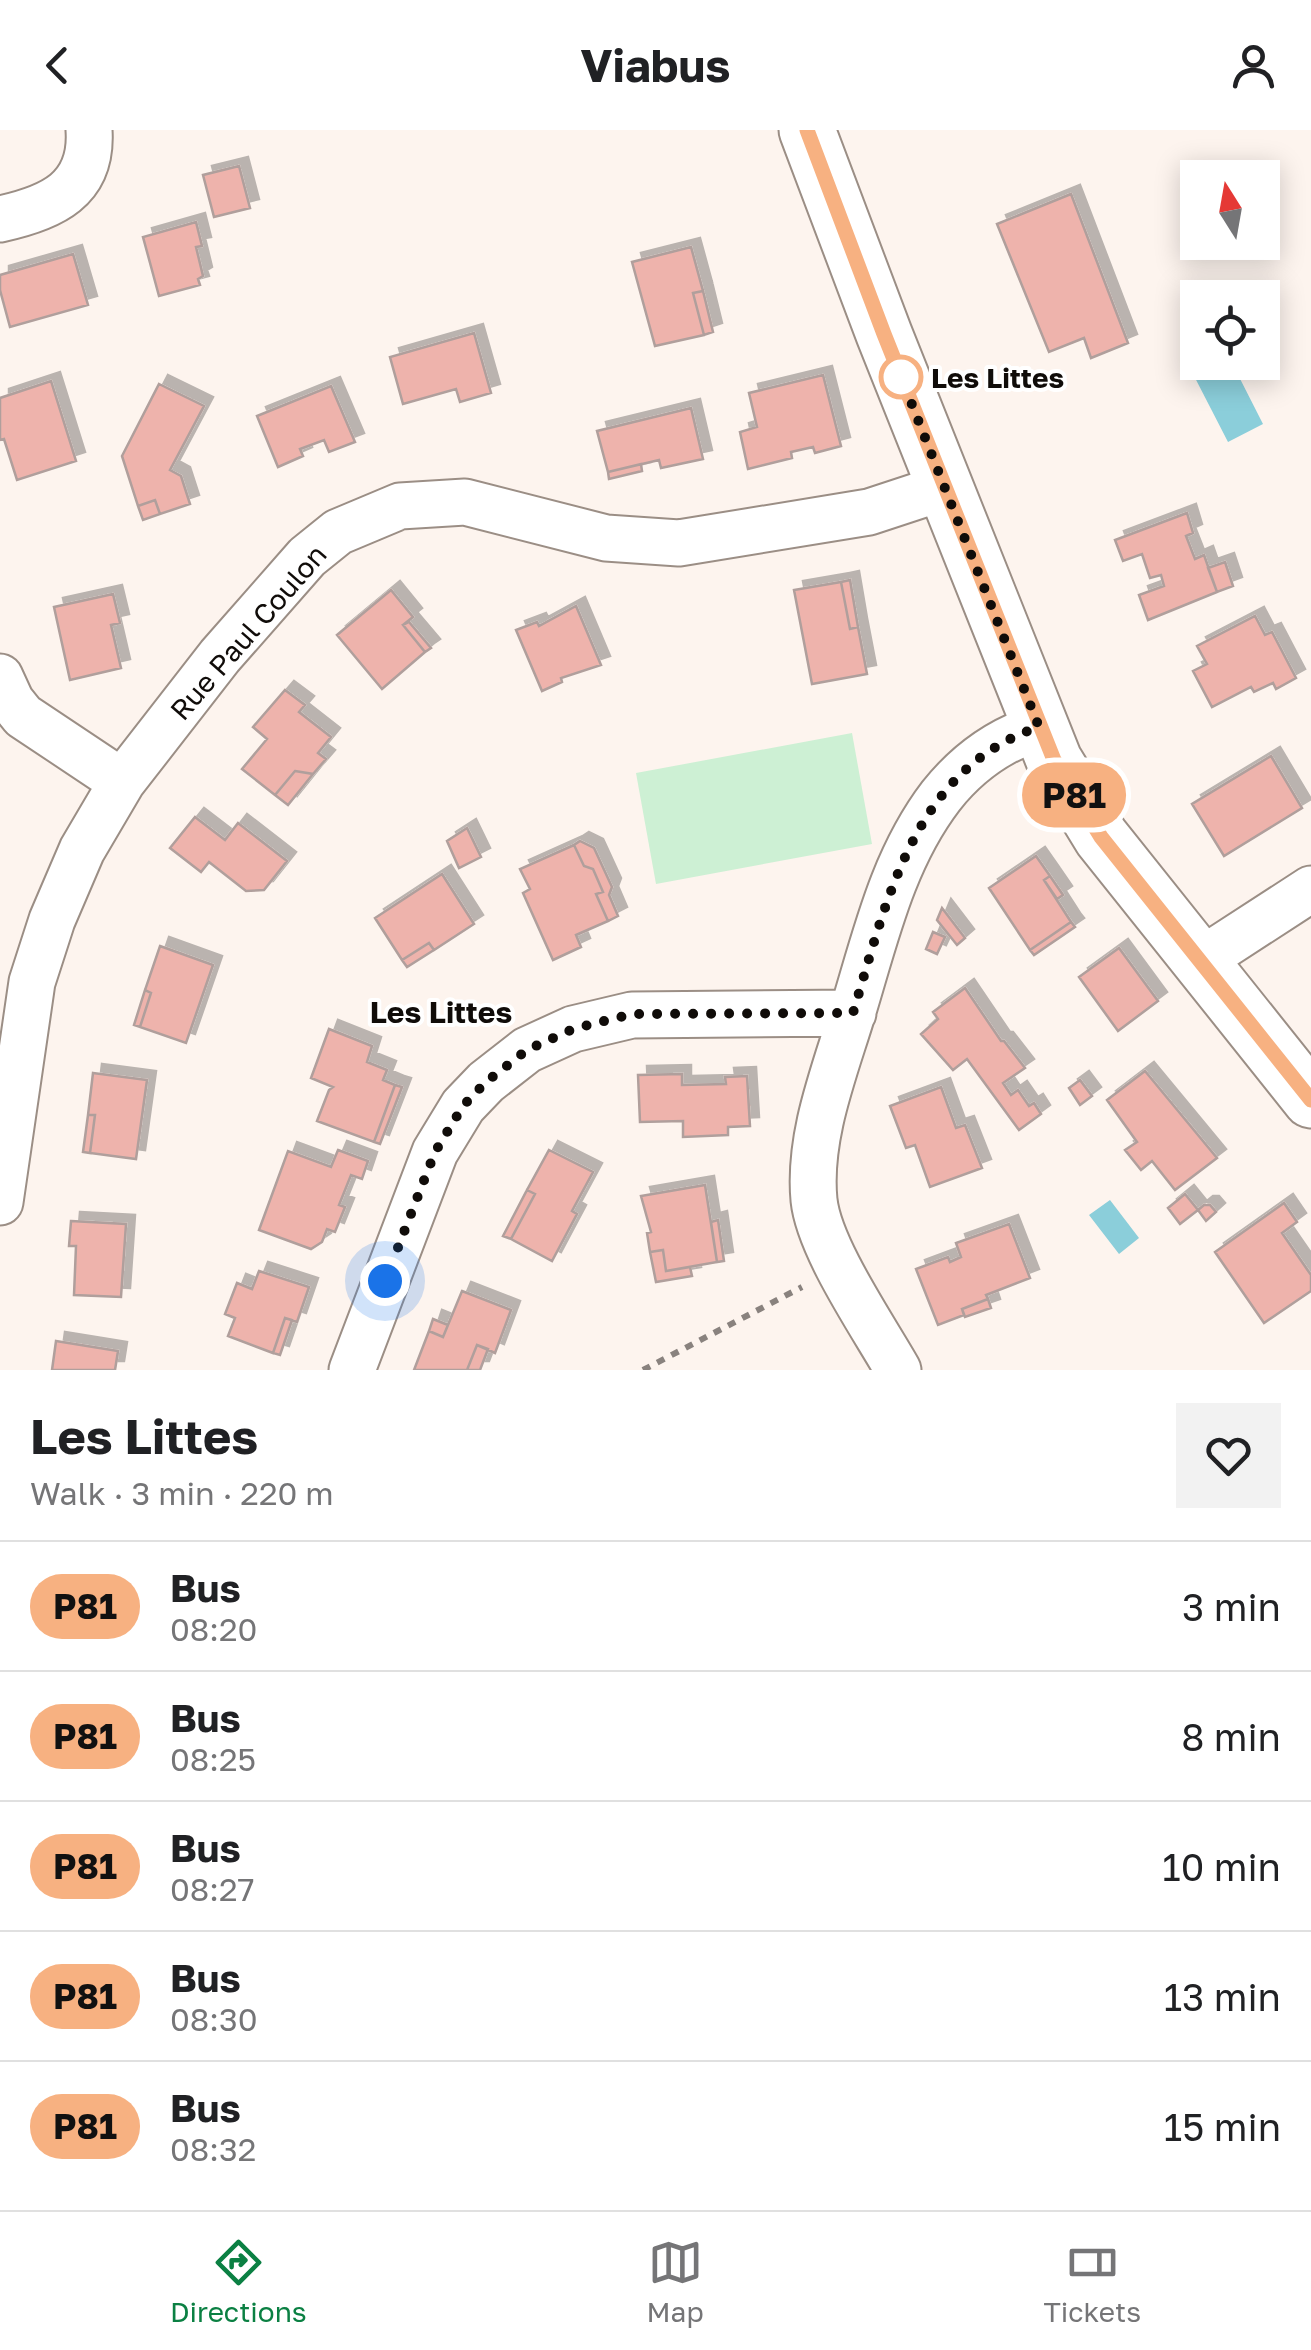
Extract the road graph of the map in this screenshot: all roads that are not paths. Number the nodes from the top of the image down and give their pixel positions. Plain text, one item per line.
1 (89, 130) edge
2 (807, 130) edge
3 (0, 220) edge
4 (945, 487) junction
5 (0, 677) edge
6 (1039, 727) junction
7 (122, 782) junction
8 (1311, 889) edge
9 (1200, 961) junction
10 (853, 1013) junction
11 (1311, 1100) edge
12 (0, 1202) edge
13 (352, 1370) edge
14 (898, 1370) edge

1 - 3 street
2 - 4 street
4 - 6 street
4 - 7 street, Rue Paul Coulon
5 - 7 street
6 - 9 street
6 - 10 street
7 - 12 street, Rue Paul Coulon
8 - 9 street
9 - 11 street
10 - 13 street
10 - 14 street

